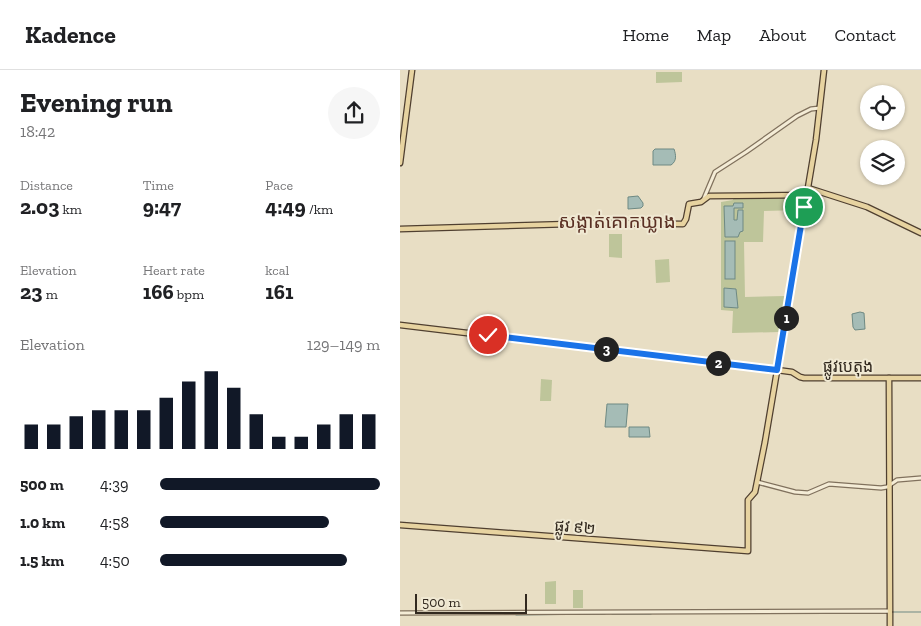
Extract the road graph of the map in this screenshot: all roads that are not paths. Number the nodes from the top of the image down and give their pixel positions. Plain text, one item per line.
1 (410, 70) edge
2 (824, 70) edge
3 (820, 108) junction
4 (400, 143) edge
5 (400, 163) edge
6 (808, 188) junction
7 (806, 195) junction
8 (704, 198) junction
9 (400, 229) edge
10 (921, 233) edge
11 (400, 324) edge
12 (777, 370) junction
13 (889, 378) junction
14 (921, 378) edge
15 (921, 478) edge
16 (757, 482) junction
17 (889, 485) junction
18 (400, 525) edge
19 (890, 612) junction
20 (400, 613) edge
21 (890, 626) edge

1 - 4 main road
1 - 5 main road
2 - 3 main road
3 - 6 main road
3 - 8 street
6 - 7 main road
6 - 10 main road
7 - 8 main road
7 - 12 main road
8 - 9 main road
11 - 12 main road, ផ្លូវបេតុង
12 - 13 main road, ផ្លូវបេតុង
12 - 16 main road
13 - 14 main road, ផ្លូវបេតុង
13 - 17 main road
15 - 17 street
16 - 17 street
16 - 18 main road, ផ្លូវ ៩២
17 - 19 main road
19 - 20 street
19 - 21 main road

